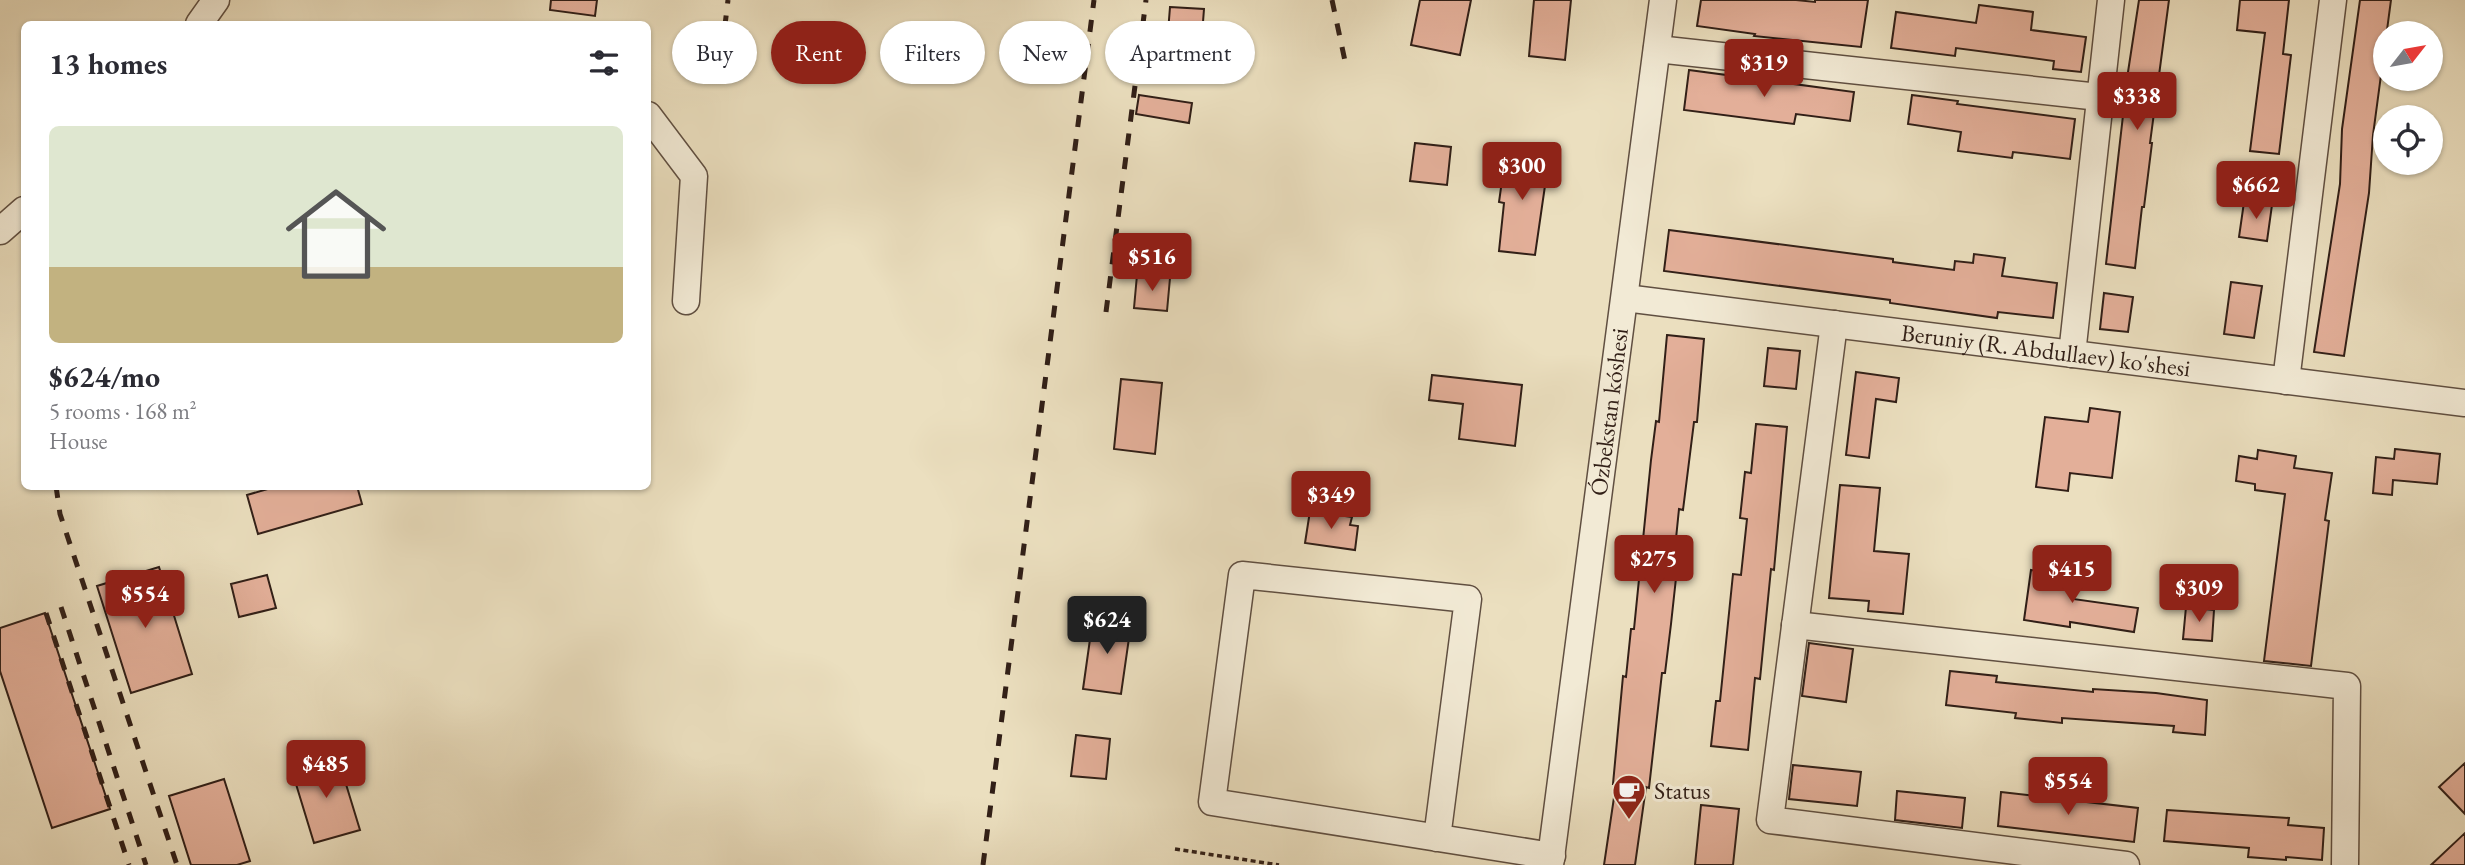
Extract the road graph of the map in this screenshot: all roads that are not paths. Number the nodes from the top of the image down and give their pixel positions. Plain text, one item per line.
1 (1663, 0) edge
2 (2111, 0) edge
3 (2333, 0) edge
4 (1657, 49) junction
5 (2099, 97) junction
6 (651, 119) edge
7 (21, 212) edge
8 (0, 230) edge
9 (21, 236) edge
10 (0, 243) edge
11 (1625, 298) junction
12 (686, 301) dead end
13 (1834, 324) junction
14 (2072, 354) junction
15 (2287, 380) junction
16 (2465, 403) edge
17 (1795, 625) junction
18 (1437, 838) junction
19 (1551, 861) edge
20 (2126, 865) edge
21 (2345, 865) edge

1 - 4 street, Ózbekstan kóshesi
2 - 5 street
3 - 15 street
4 - 5 street
4 - 11 street, Ózbekstan kóshesi
5 - 14 street
6 - 12 street
7 - 8 street
9 - 10 street
11 - 13 street, Beruniy (R. Abdullaev) ko'shesi
11 - 19 street, Ózbekstan kóshesi
13 - 14 street, Beruniy (R. Abdullaev) ko'shesi
13 - 17 street
14 - 15 street, Beruniy (R. Abdullaev) ko'shesi
15 - 16 street, Beruniy (R. Abdullaev) ko'shesi
17 - 20 street
17 - 21 street
18 - 18 street
18 - 19 street

